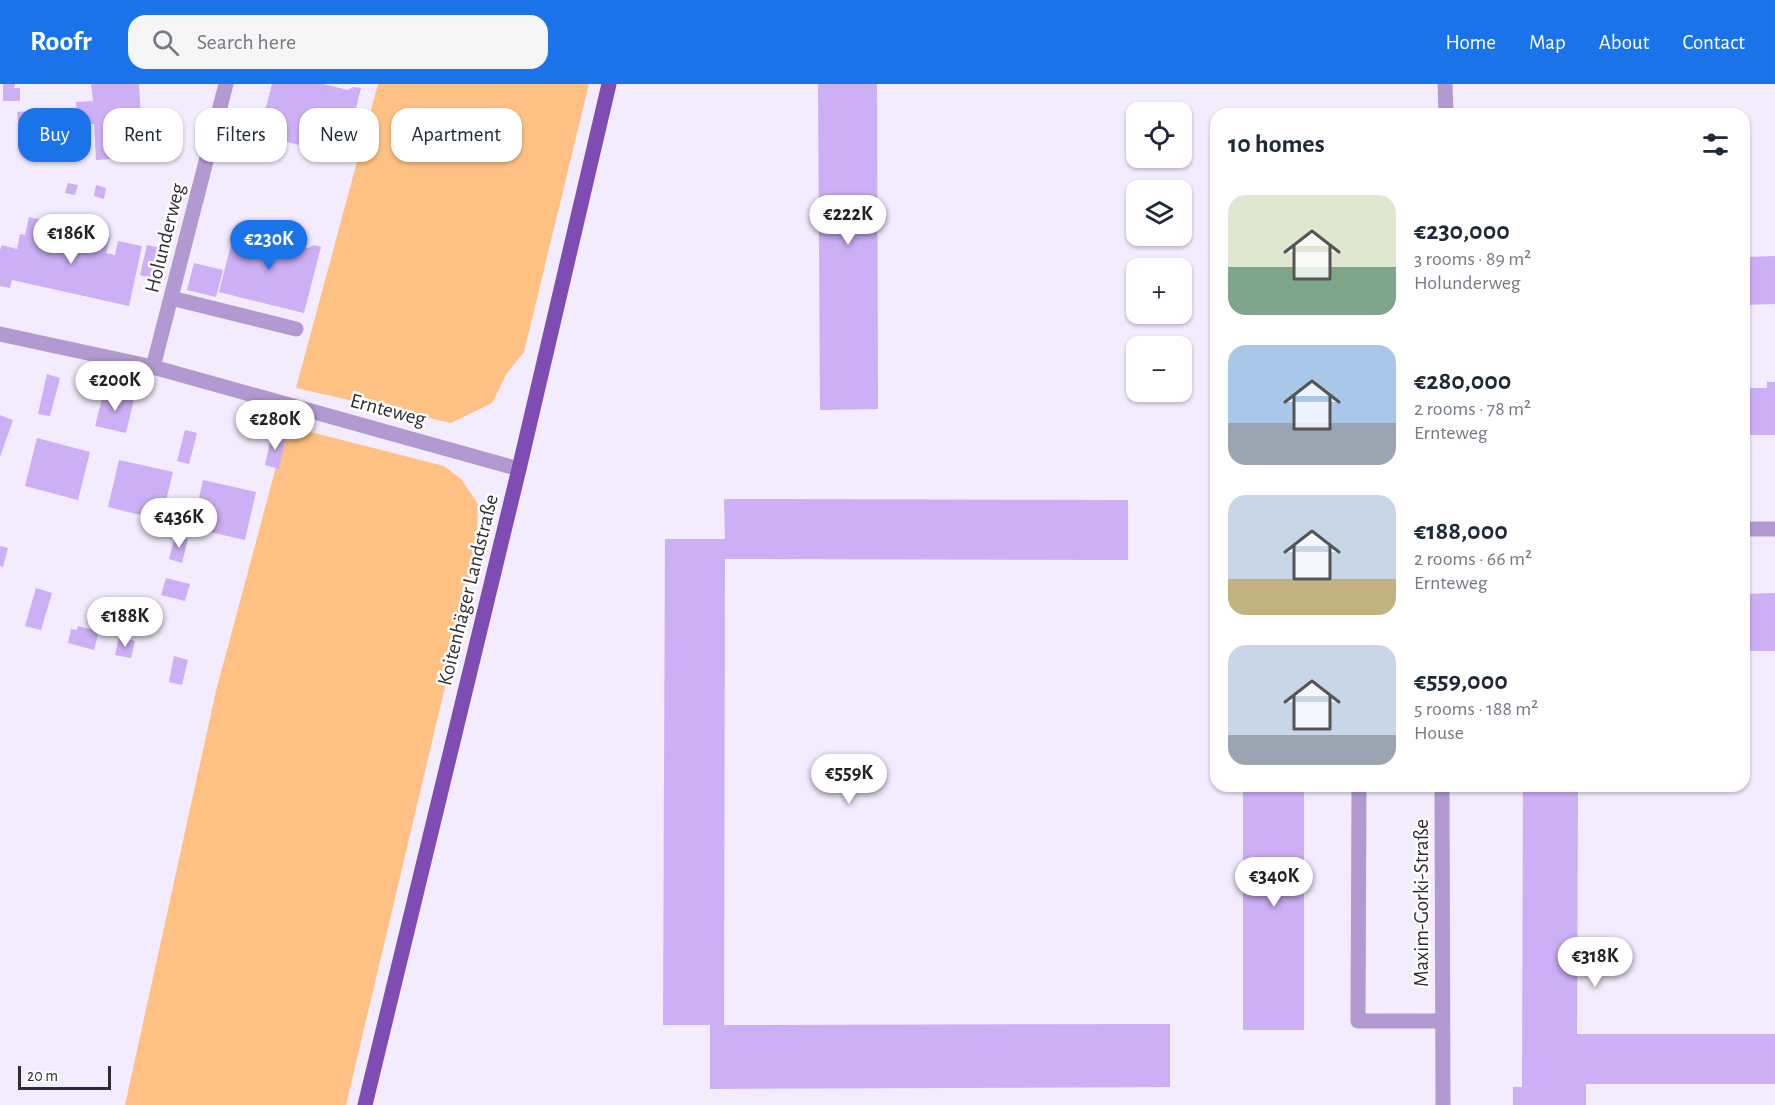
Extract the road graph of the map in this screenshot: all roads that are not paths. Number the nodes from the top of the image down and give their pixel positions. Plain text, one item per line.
1 (226, 84) edge
2 (609, 84) edge
3 (1445, 84) edge
4 (1446, 108) edge
5 (171, 298) junction
6 (296, 329) dead end
7 (0, 334) edge
8 (153, 367) junction
9 (519, 469) junction
10 (1775, 529) edge
11 (1750, 530) edge
12 (1359, 792) edge
13 (1442, 792) edge
14 (1442, 1021) junction
15 (365, 1105) edge
16 (1443, 1105) edge

1 - 5 street, Holunderweg
2 - 9 main road, Koitenhäger Landstraße
3 - 4 street
5 - 6 street
5 - 8 street, Holunderweg
7 - 8 street, Ernteweg
8 - 9 street, Ernteweg
9 - 15 main road, Koitenhäger Landstraße
10 - 11 street
12 - 14 street
13 - 14 street, Maxim-Gorki-Straße
14 - 16 street, Maxim-Gorki-Straße

